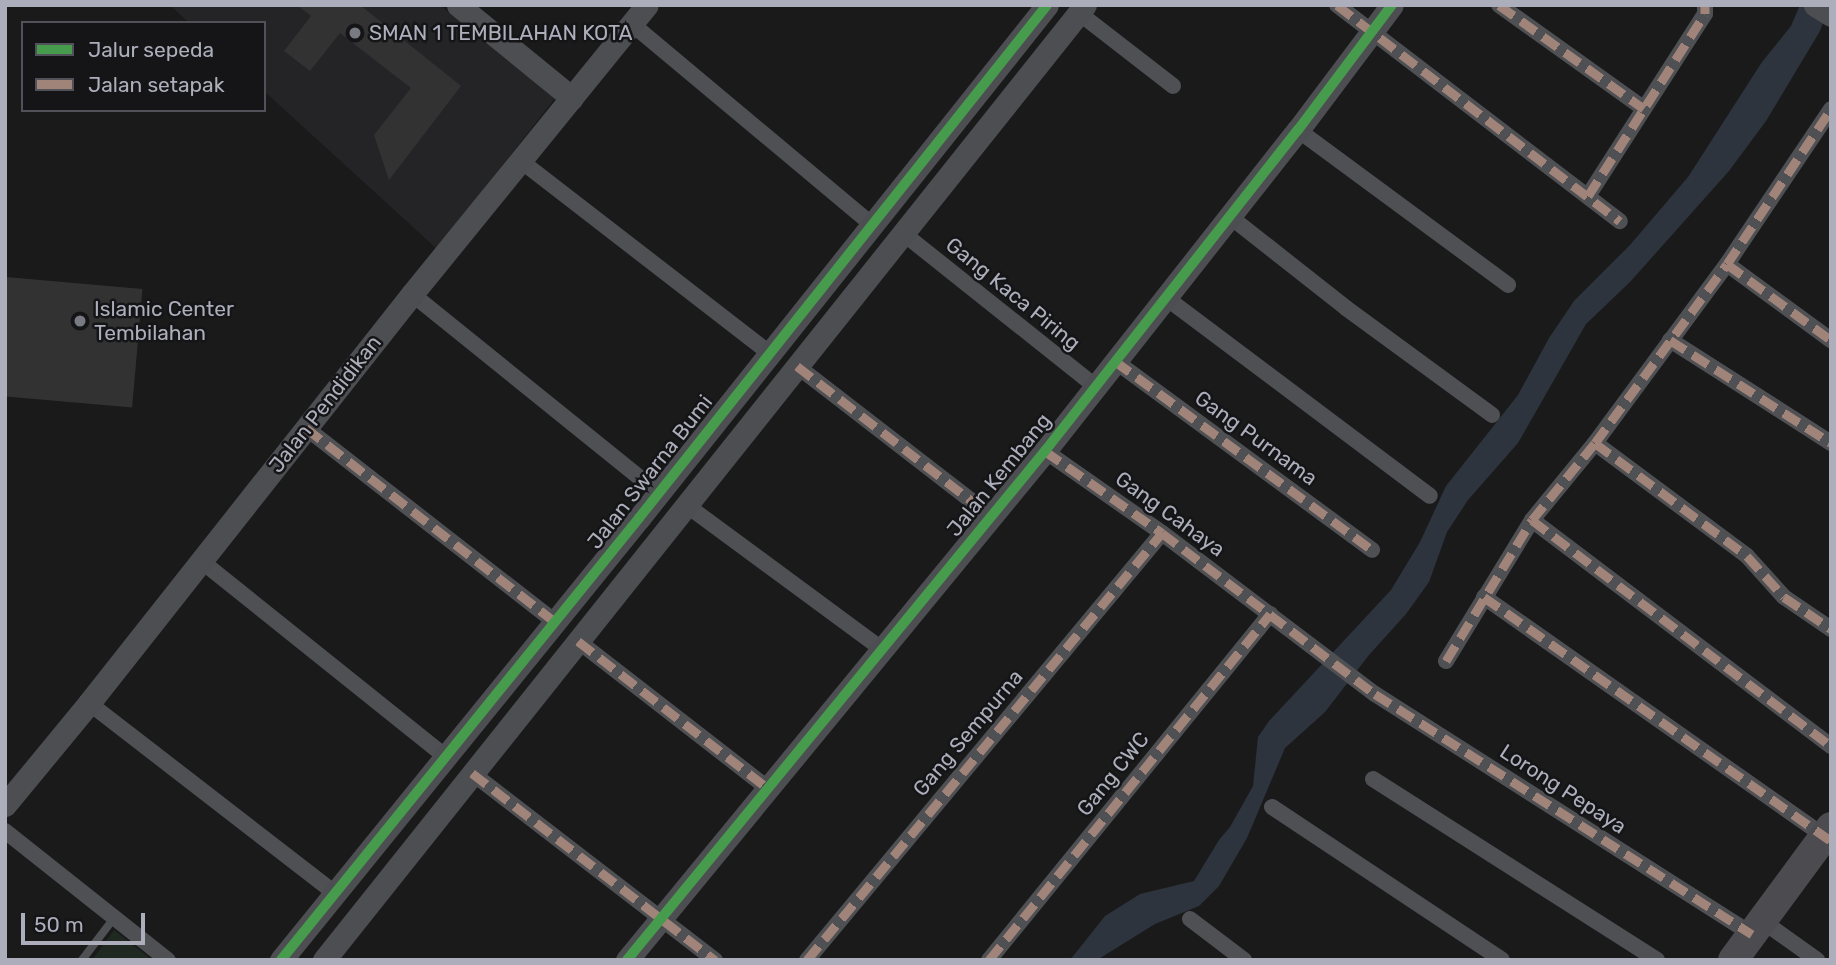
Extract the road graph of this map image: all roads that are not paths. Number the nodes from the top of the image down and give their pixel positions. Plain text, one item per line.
1 (458, 5) edge
2 (647, 5) edge
3 (1047, 5) edge
4 (1337, 5) edge
5 (1392, 5) edge
6 (1499, 5) edge
7 (1705, 5) edge
8 (1082, 9) edge
9 (632, 24) junction
10 (1370, 32) junction
11 (1172, 86) dead end
12 (572, 98) junction
13 (1644, 109) junction
14 (1831, 109) edge
15 (1298, 130) junction
16 (521, 161) junction
17 (1588, 196) junction
18 (1228, 215) junction
19 (1620, 221) dead end
20 (871, 224) junction
21 (904, 234) junction
22 (850, 253) junction
23 (1727, 264) junction
24 (875, 271) junction
25 (1508, 285) dead end
26 (412, 294) junction
27 (1165, 297) junction
28 (1670, 340) junction
29 (1831, 340) edge
30 (769, 353) junction
31 (1115, 361) junction
32 (797, 366) junction
33 (1095, 386) junction
34 (1492, 415) dead end
35 (306, 428) junction
36 (1595, 443) junction
37 (1831, 443) edge
38 (1045, 450) junction
39 (659, 493) junction
40 (1430, 496) dead end
41 (685, 504) junction
42 (991, 516) junction
43 (639, 518) junction
44 (1532, 520) junction
45 (1163, 533) junction
46 (660, 536) junction
47 (1371, 550) dead end
48 (200, 560) junction
49 (1484, 597) junction
50 (1269, 614) junction
51 (555, 622) junction
52 (1831, 629) edge
53 (578, 641) junction
54 (882, 649) junction
55 (1327, 658) joint
56 (1446, 661) dead end
57 (89, 704) junction
58 (1831, 746) edge
59 (445, 756) junction
60 (472, 773) junction
61 (1373, 779) dead end
62 (766, 787) junction
63 (6, 803) edge
64 (1272, 807) dead end
65 (393, 821) junction
66 (5, 831) edge
67 (1828, 835) edge
68 (418, 841) junction
69 (336, 894) junction
70 (114, 918) junction
71 (660, 918) junction
72 (1190, 919) dead end
73 (1757, 927) junction
74 (82, 960) edge
75 (168, 960) edge
76 (281, 960) edge
77 (324, 960) edge
78 (626, 960) edge
79 (715, 960) edge
80 (807, 960) edge
81 (989, 960) edge
82 (1244, 960) edge
83 (1502, 960) edge
84 (1657, 960) edge
85 (1732, 960) edge
86 (1817, 960) edge

1 - 12 street
2 - 9 street, Jalan Pendidikan
3 - 20 street, Jalan Swarna Bumi
4 - 10 street
5 - 10 street, Jalan Kembang
6 - 13 street
7 - 13 street
8 - 11 street
8 - 21 street
9 - 12 street, Jalan Pendidikan
9 - 20 street
10 - 15 street, Jalan Kembang
10 - 17 street
12 - 16 street, Jalan Pendidikan
13 - 17 street
14 - 23 street
15 - 18 street, Jalan Kembang
15 - 25 street
16 - 26 street, Jalan Pendidikan
16 - 30 street
17 - 19 street
18 - 27 street, Jalan Kembang
18 - 34 street
20 - 22 street, Jalan Swarna Bumi
21 - 24 street
21 - 33 street, Gang Kaca Piring
22 - 24 street
22 - 30 street, Jalan Swarna Bumi
23 - 28 street
23 - 29 street
24 - 32 street
26 - 35 street, Jalan Pendidikan
26 - 39 street
27 - 31 street, Jalan Kembang
27 - 40 street
28 - 36 street
28 - 37 street
30 - 39 street, Jalan Swarna Bumi
31 - 33 street, Jalan Kembang
31 - 47 street, Gang Purnama
32 - 41 street
32 - 42 street
33 - 38 street, Jalan Kembang
35 - 48 street, Jalan Pendidikan
35 - 51 street
36 - 44 street
36 - 52 street
38 - 42 street, Jalan Kembang
38 - 45 street, Gang Cahaya
39 - 43 street, Jalan Swarna Bumi
41 - 46 street
41 - 54 street
42 - 54 street, Jalan Kembang
43 - 46 street
43 - 51 street, Jalan Swarna Bumi
44 - 49 street
44 - 58 street
45 - 50 street, Gang Cahaya
45 - 80 street, Gang Sempurna
46 - 53 street
48 - 57 street, Jalan Pendidikan
48 - 59 street
49 - 56 street
49 - 67 street
50 - 55 street, Gang Cahaya
50 - 81 street, Gang CWC
51 - 59 street, Jalan Swarna Bumi
53 - 60 street
53 - 62 street
54 - 62 street, Jalan Kembang
55 - 73 street, Lorong Pepaya
57 - 63 street, Jalan Pendidikan
57 - 69 street
59 - 65 street, Jalan Swarna Bumi
60 - 68 street
60 - 71 street
61 - 84 street
62 - 71 street, Jalan Kembang
64 - 83 street
65 - 68 street
65 - 69 street, Jalan Swarna Bumi
66 - 70 street
67 - 73 highway
68 - 77 street
69 - 76 street, Jalan Swarna Bumi
70 - 74 lane
70 - 75 street
71 - 78 street, Jalan Kembang
71 - 79 street
72 - 82 street
73 - 85 highway
73 - 86 street, Lorong Pepaya

